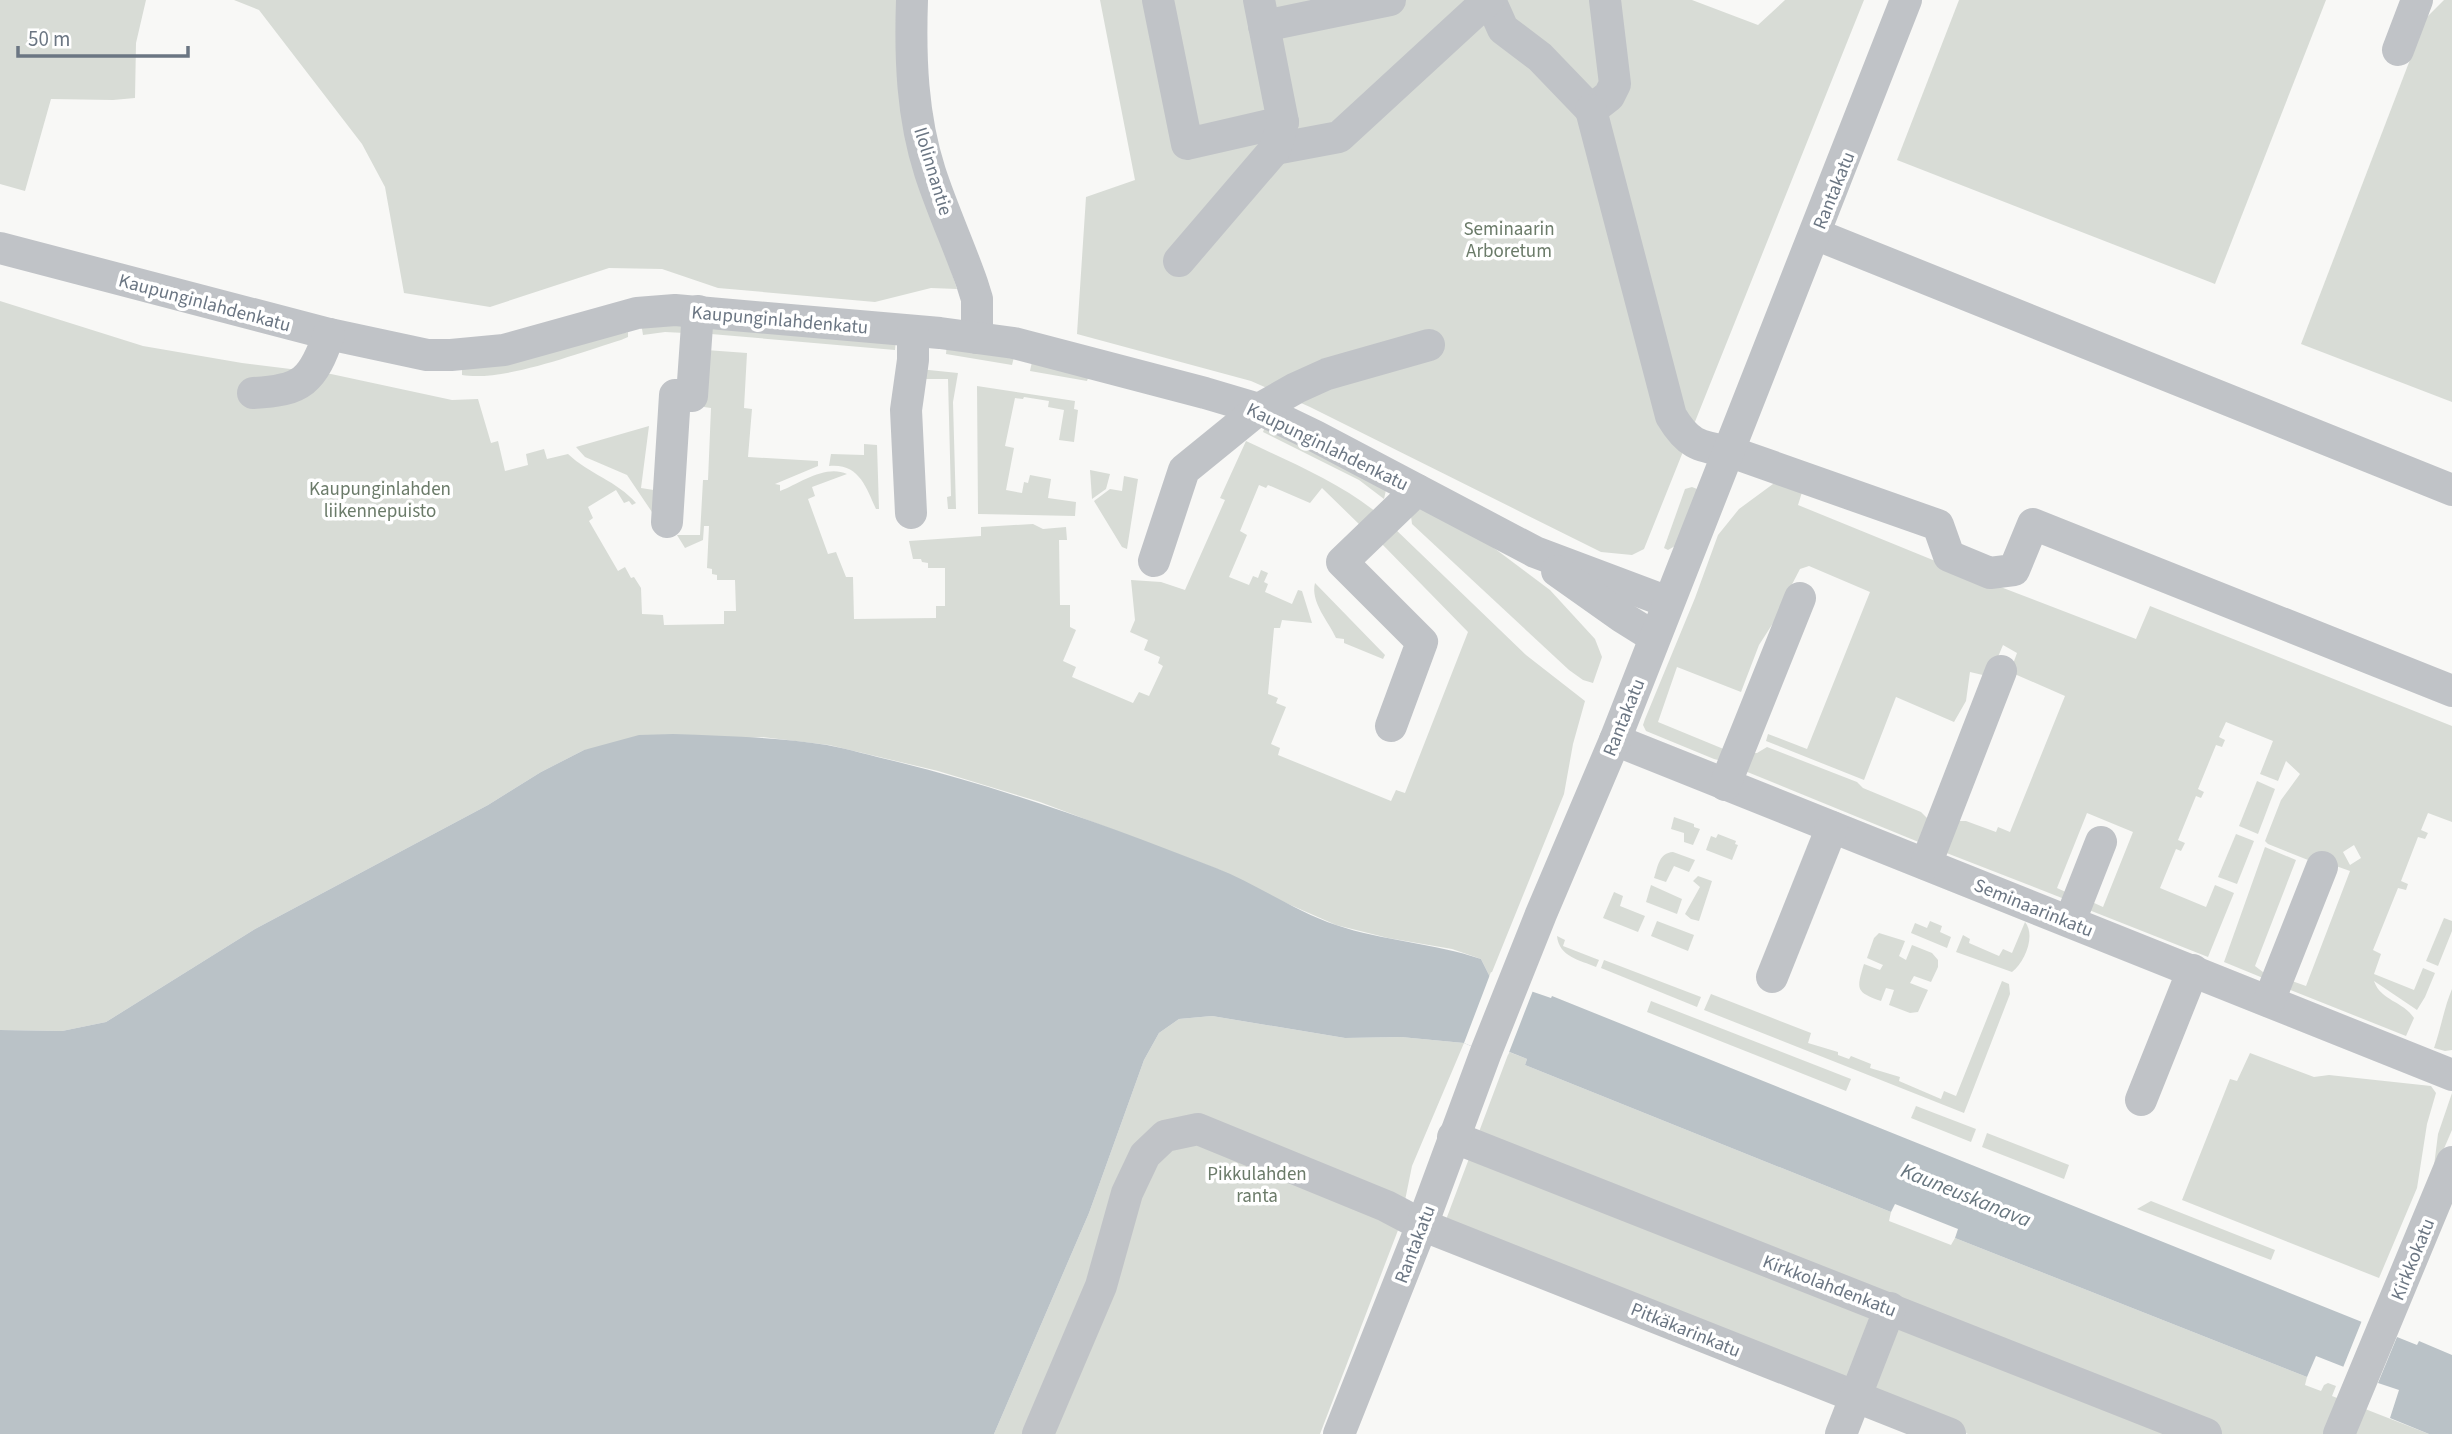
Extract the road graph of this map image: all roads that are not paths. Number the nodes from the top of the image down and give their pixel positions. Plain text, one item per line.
1 (912, 0) edge
2 (1157, 0) edge
3 (1390, 0) edge
4 (1489, 0) edge
5 (1605, 0) edge
6 (1906, 0) edge
7 (2417, 0) edge
8 (1261, 13) edge
9 (2398, 50) dead end
10 (1591, 110) junction
11 (1279, 135) junction
12 (1815, 234) junction
13 (0, 248) edge
14 (1179, 261) dead end
15 (698, 310) junction
16 (913, 331) junction
17 (329, 334) junction
18 (977, 338) junction
19 (1429, 345) dead end
20 (253, 393) dead end
21 (1259, 409) junction
22 (1728, 451) junction
23 (1417, 490) junction
24 (2452, 491) edge
25 (911, 513) dead end
26 (667, 522) dead end
27 (1535, 552) junction
28 (1154, 561) dead end
29 (1800, 598) dead end
30 (1668, 602) junction
31 (1654, 637) junction
32 (2001, 671) dead end
33 (2452, 691) edge
34 (1391, 726) dead end
35 (1615, 740) junction
36 (1725, 785) junction
37 (1832, 827) junction
38 (2101, 842) dead end
39 (1926, 864) junction
40 (2322, 867) dead end
41 (2070, 921) junction
42 (2193, 970) junction
43 (1772, 977) dead end
44 (2269, 1001) junction
45 (2452, 1075) edge
46 (2141, 1100) dead end
47 (1453, 1137) junction
48 (2452, 1162) edge
49 (1422, 1225) junction
50 (1889, 1308) junction
51 (1857, 1397) junction
52 (1038, 1434) edge
53 (1339, 1434) edge
54 (1841, 1434) edge
55 (1950, 1434) edge
56 (2206, 1434) edge
57 (2339, 1434) edge

1 - 18 street, Ilolinnantie
2 - 11 street
3 - 8 street
4 - 10 street
4 - 11 street
5 - 10 street
6 - 12 street, Rantakatu
7 - 9 street
8 - 11 street
10 - 22 street
11 - 14 street
12 - 22 street, Rantakatu
12 - 24 street
13 - 17 street, Kaupunginlahdenkatu
15 - 16 street, Kaupunginlahdenkatu
15 - 17 street, Kaupunginlahdenkatu
15 - 26 street
16 - 18 street, Kaupunginlahdenkatu
16 - 25 street
17 - 20 street
18 - 21 street, Kaupunginlahdenkatu
19 - 21 street
21 - 23 street, Kaupunginlahdenkatu
21 - 28 street
22 - 30 street, Rantakatu
22 - 33 street
23 - 27 street, Kaupunginlahdenkatu
23 - 34 street
27 - 30 street, Kaupunginlahdenkatu
27 - 31 street, Kaupunginlahdenkatu
29 - 36 street
30 - 31 street, Rantakatu
31 - 35 street, Rantakatu
32 - 39 street
35 - 36 street, Seminaarinkatu
35 - 47 street, Rantakatu
36 - 37 street, Seminaarinkatu
37 - 39 street, Seminaarinkatu
37 - 43 street
38 - 41 street
39 - 41 street, Seminaarinkatu
40 - 44 street
41 - 42 street, Seminaarinkatu
42 - 44 street, Seminaarinkatu
42 - 46 street
44 - 45 street, Seminaarinkatu
47 - 49 street, Rantakatu
47 - 50 street, Kirkkolahdenkatu
48 - 57 street, Kirkkokatu
49 - 51 street, Pitkäkarinkatu
49 - 52 street, Pitkäkarinkatu
49 - 53 street, Rantakatu
50 - 51 street
50 - 56 street, Kirkkolahdenkatu
51 - 54 street
51 - 55 street, Pitkäkarinkatu

